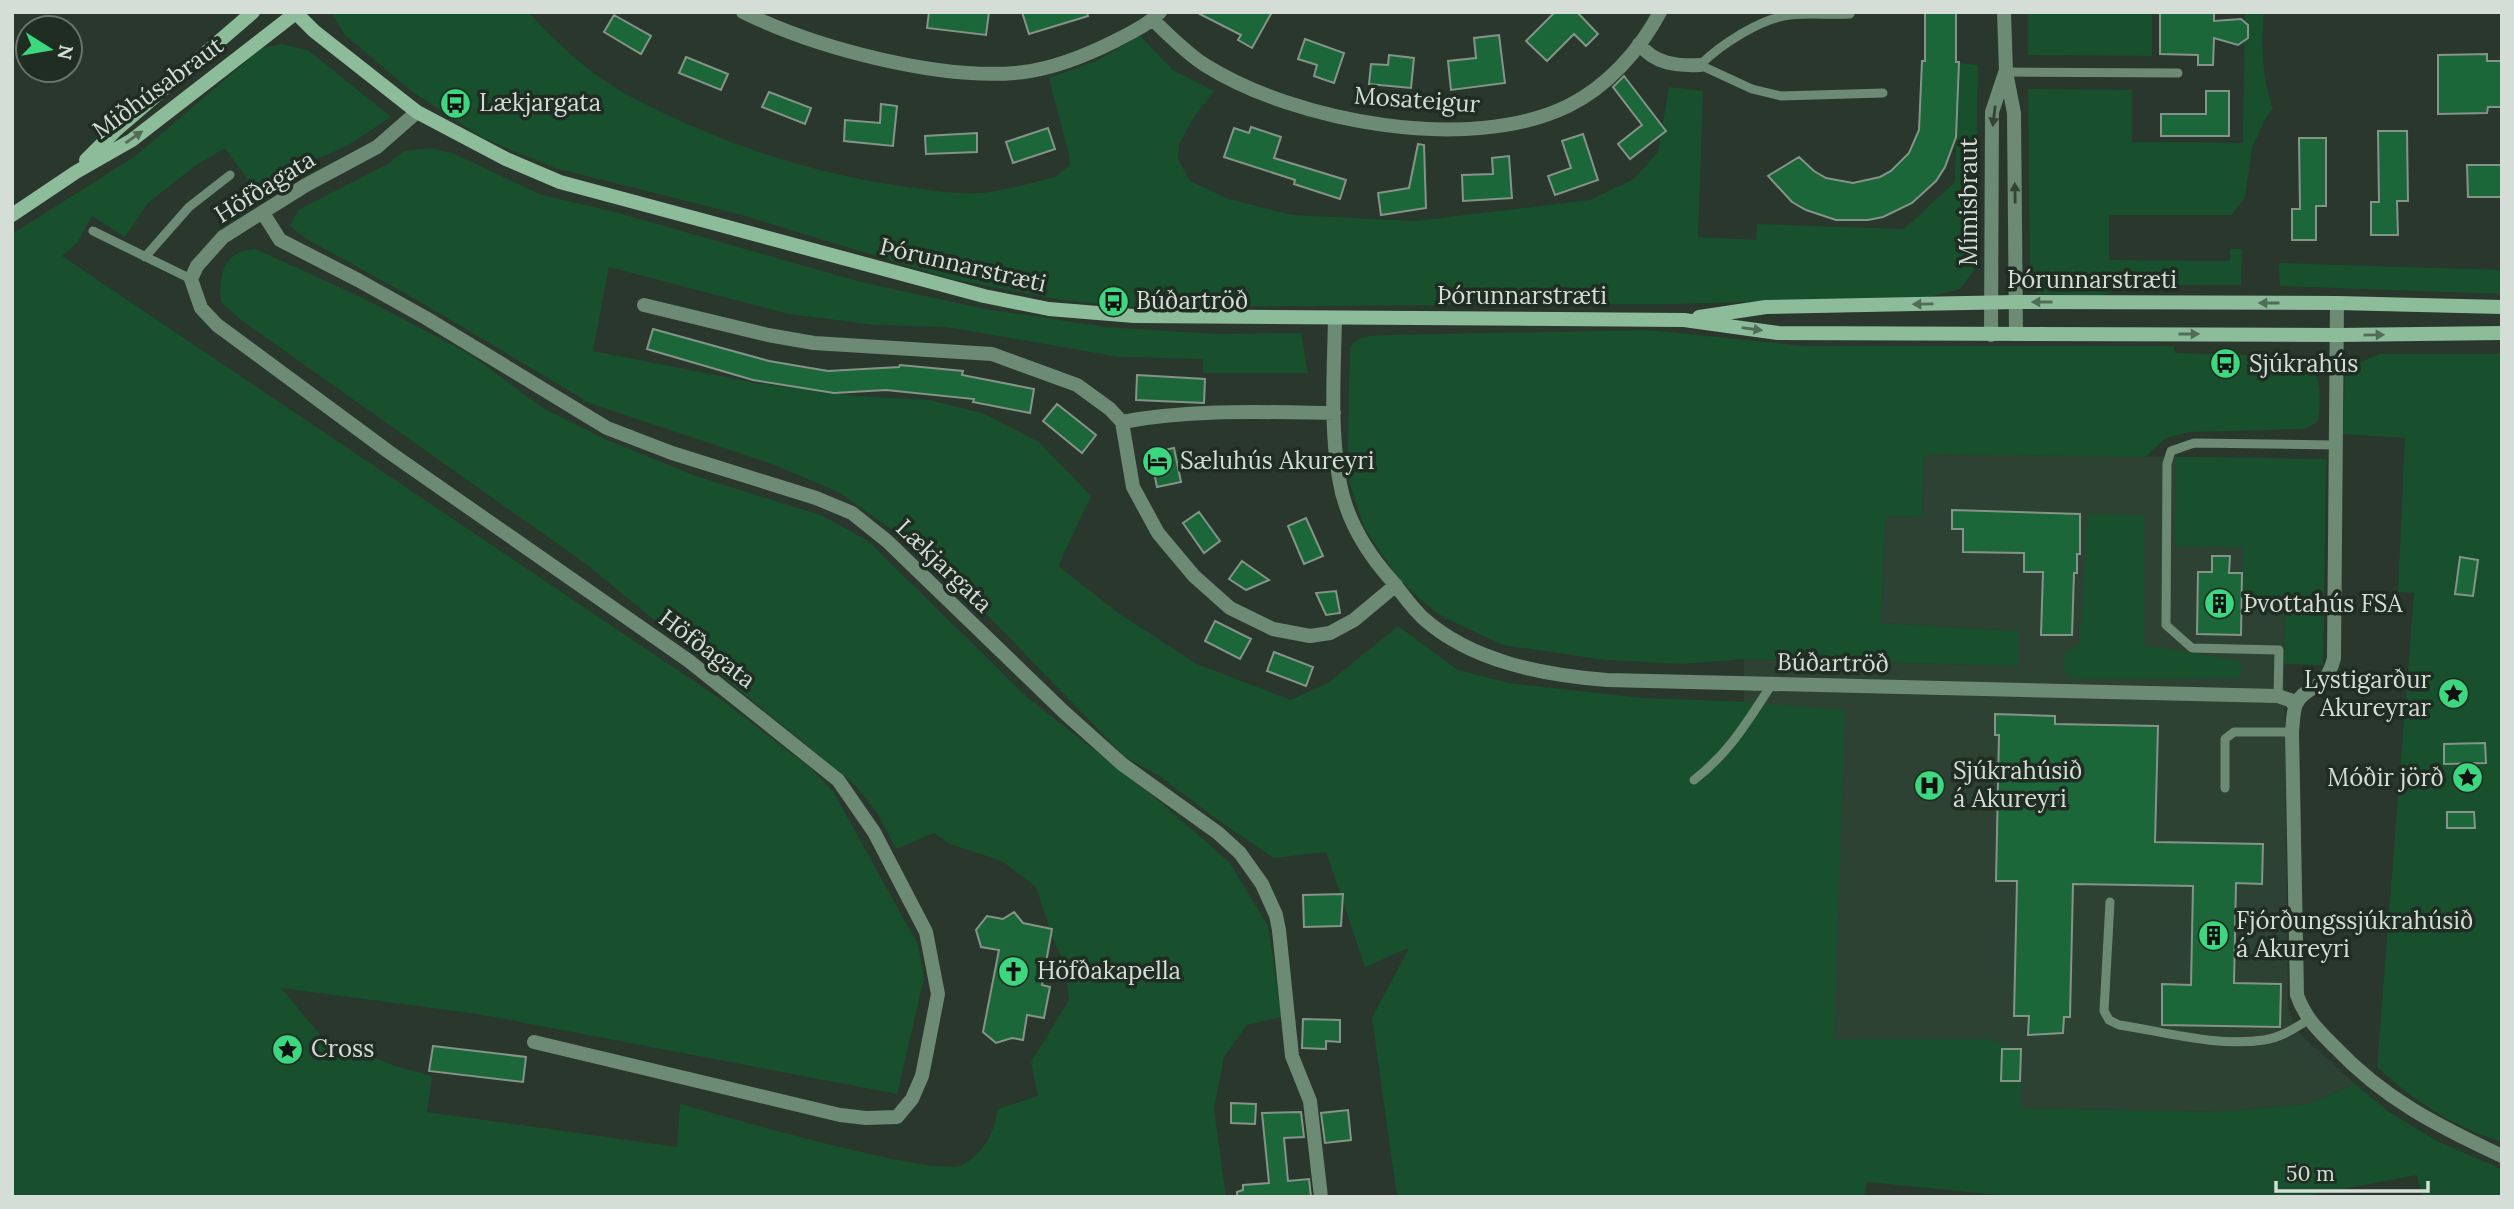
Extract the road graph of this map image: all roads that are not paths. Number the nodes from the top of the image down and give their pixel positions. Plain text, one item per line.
1 (253, 12) edge
2 (743, 12) edge
3 (1660, 12) edge
4 (2004, 12) edge
5 (296, 13) edge
6 (1850, 14) dead end
7 (1157, 16) edge
8 (1639, 44) junction
9 (1700, 65) junction
10 (2006, 72) junction
11 (2178, 72) dead end
12 (1883, 93) dead end
13 (417, 112) junction
14 (76, 172) junction
15 (230, 175) dead end
16 (263, 213) junction
17 (12, 215) edge
18 (93, 231) dead end
19 (145, 257) junction
20 (191, 279) junction
21 (2016, 302) junction
22 (1991, 303) junction
23 (2337, 303) junction
24 (644, 305) dead end
25 (2502, 307) edge
26 (1335, 318) junction
27 (1684, 320) junction
28 (2502, 333) edge
29 (2016, 334) junction
30 (1991, 335) junction
31 (2337, 335) junction
32 (1334, 413) junction
33 (1122, 422) junction
34 (2335, 445) junction
35 (1396, 585) junction
36 (1772, 684) junction
37 (2278, 696) junction
38 (2295, 705) junction
39 (2292, 732) junction
40 (1694, 780) dead end
41 (2225, 789) dead end
42 (2110, 902) dead end
43 (2308, 1020) junction
44 (534, 1042) dead end
45 (2502, 1156) edge
46 (1321, 1197) edge

1 - 14 street, Miðhúsabraut
2 - 7 street
3 - 8 street, Mosateigur
4 - 10 street, Mímisbraut
5 - 13 street, Þórunnarstræti
14 -> 5 street, Miðhúsabraut
6 - 9 lane
7 - 8 street, Mosateigur
8 - 9 street
9 - 12 lane
10 - 11 lane
21 -> 10 street, Mímisbraut
10 -> 22 street, Mímisbraut
13 - 16 street, Höfðagata
13 - 26 street, Þórunnarstræti
14 - 17 street, Miðhúsabraut
15 - 19 lane
16 - 20 street, Höfðagata
16 - 46 street, Lækjargata
18 - 19 lane
19 - 20 lane
20 - 44 street, Höfðagata
21 - 22 street, Þórunnarstræti
23 -> 21 street, Þórunnarstræti
21 - 29 street, Mímisbraut
22 -> 27 street, Þórunnarstræti
22 - 30 street, Mímisbraut
23 - 25 street, Þórunnarstræti
23 - 31 street
24 - 33 street
26 - 27 street, Þórunnarstræti
26 - 32 street, Búðartröð
27 -> 30 street, Þórunnarstræti
31 -> 28 street, Þórunnarstræti
29 - 30 street, Þórunnarstræti
29 -> 31 street, Þórunnarstræti
31 - 34 street
32 - 33 street
32 - 35 street, Búðartröð
33 - 35 street
34 - 37 lane
34 - 38 street
35 - 36 street, Búðartröð
36 - 37 street, Búðartröð
36 - 40 lane
37 - 38 street, Búðartröð
38 - 39 street
39 - 41 lane
39 - 43 street
42 - 43 lane
43 - 45 street

